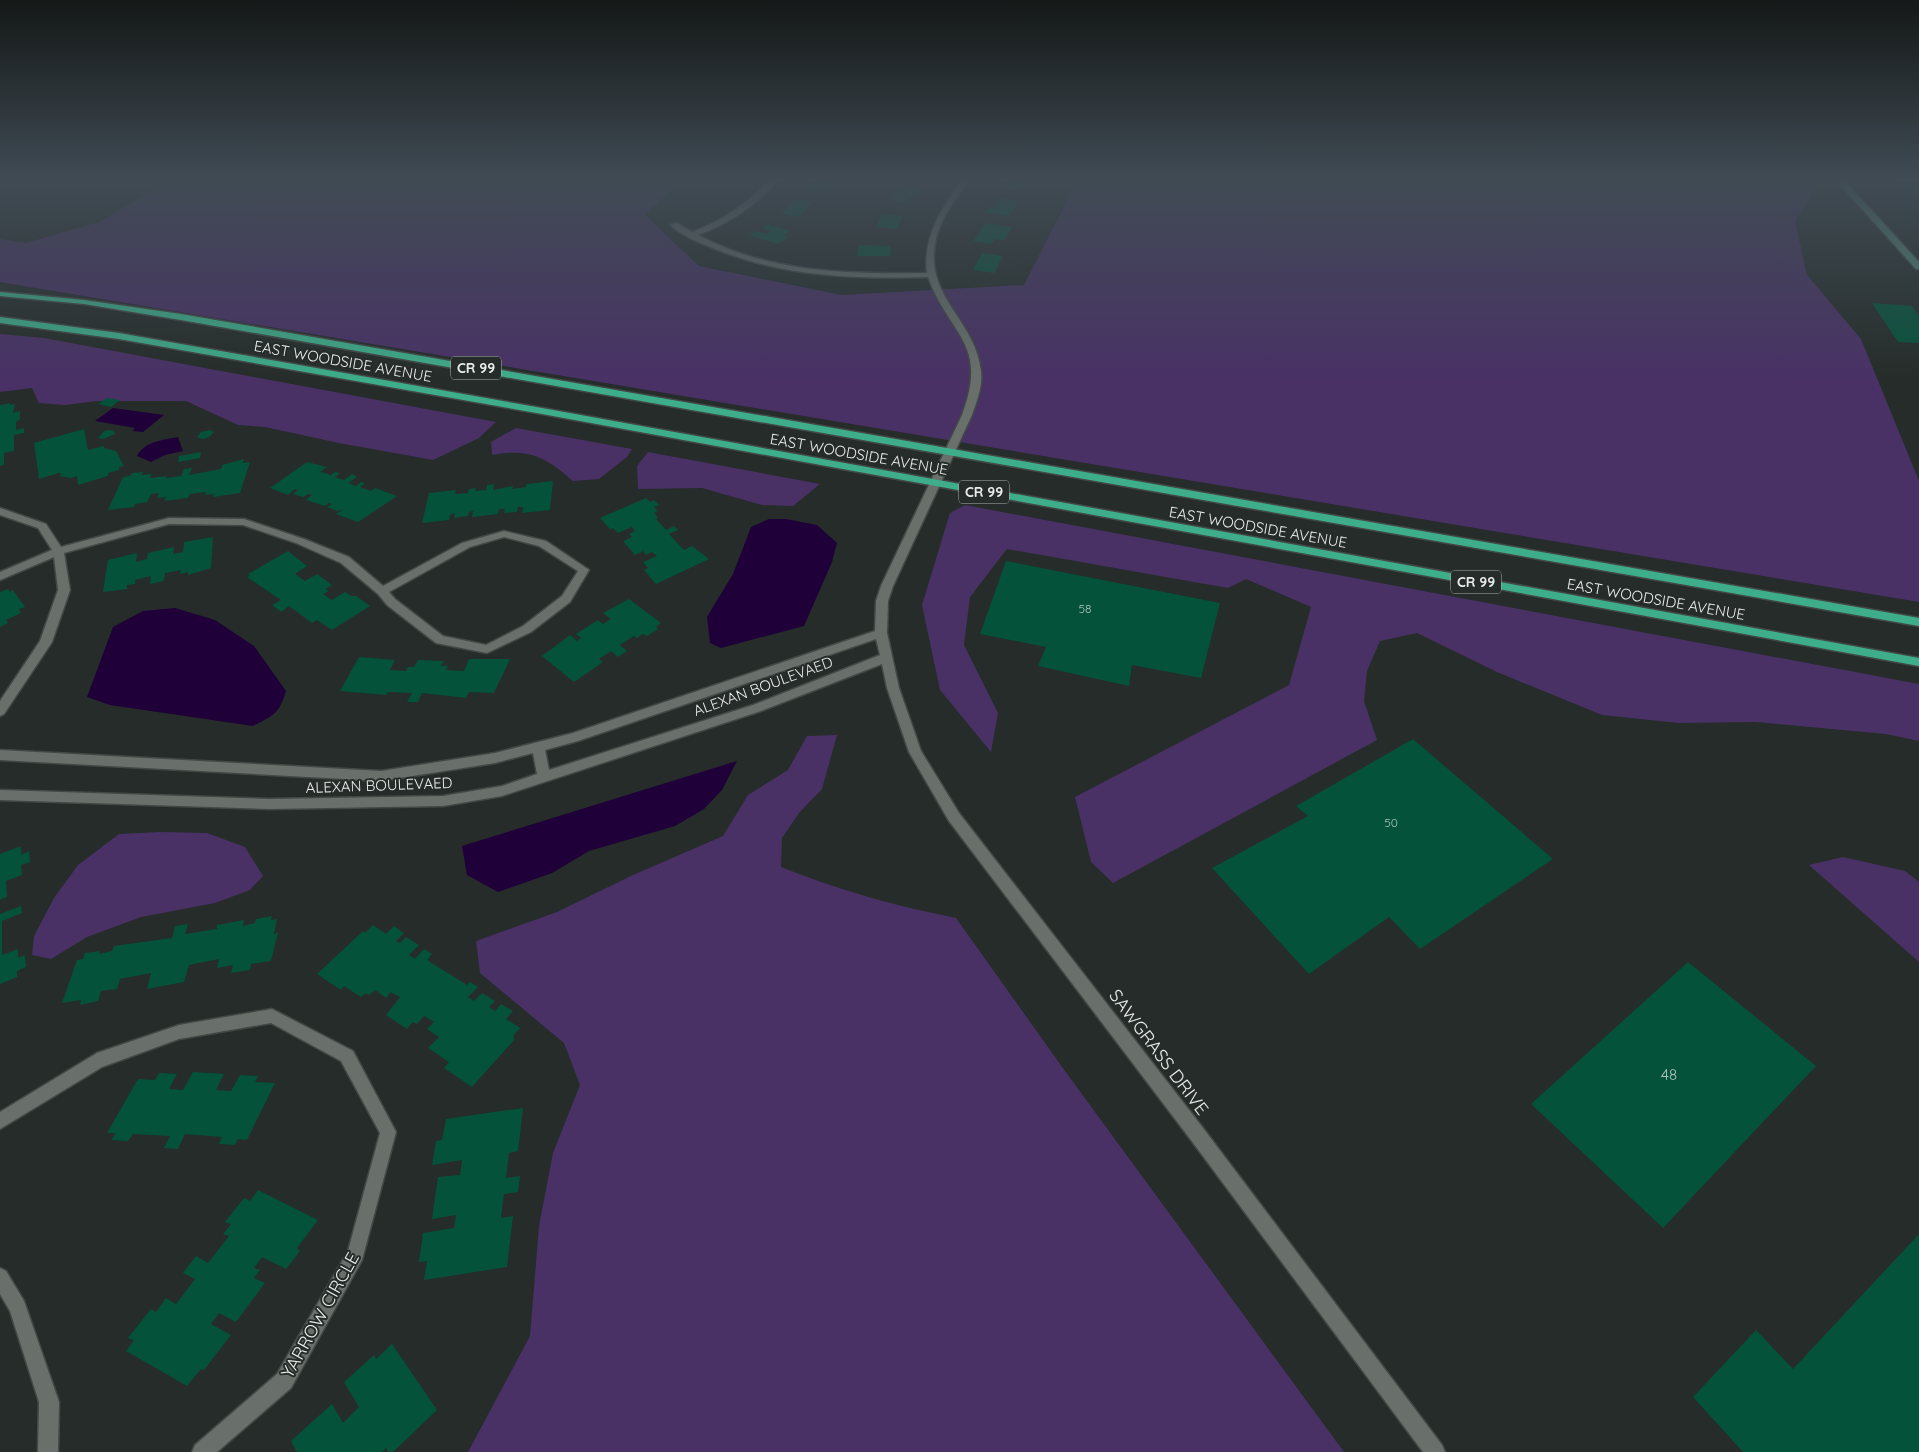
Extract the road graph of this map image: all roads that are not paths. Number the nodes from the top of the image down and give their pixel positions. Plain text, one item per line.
1 (715, 247) edge
2 (931, 247) edge
3 (1901, 247) edge
4 (1919, 267) edge
5 (931, 275) junction
6 (0, 294) edge
7 (0, 320) edge
8 (950, 451) junction
9 (934, 483) junction
10 (0, 511) edge
11 (58, 551) junction
12 (0, 576) edge
13 (382, 591) junction
14 (1919, 622) edge
15 (881, 632) junction
16 (885, 658) junction
17 (1919, 662) edge
18 (0, 711) edge
19 (538, 748) junction
20 (0, 755) edge
21 (544, 777) junction
22 (0, 795) edge
23 (0, 1121) edge
24 (0, 1277) edge
25 (48, 1452) edge
26 (202, 1452) edge
27 (1436, 1452) edge

1 - 5 street
2 - 5 street, SAWGRASS DRIVE
3 - 4 main road
5 - 8 street, SAWGRASS DRIVE
6 - 8 main road, EAST WOODSIDE AVENUE / CR 99
7 - 9 main road, EAST WOODSIDE AVENUE / CR 99
8 - 9 street, SAWGRASS DRIVE
8 - 14 main road, EAST WOODSIDE AVENUE / CR 99
9 - 15 street, SAWGRASS DRIVE
9 - 17 main road, EAST WOODSIDE AVENUE / CR 99
10 - 11 street
11 - 12 street
11 - 13 street
11 - 18 street
13 - 13 street
15 - 16 street, SAWGRASS DRIVE
15 - 19 street, ALEXAN BOULEVAED
16 - 21 street, ALEXAN BOULEVAED
16 - 27 street, SAWGRASS DRIVE
19 - 20 street, ALEXAN BOULEVAED
19 - 21 street
21 - 22 street, ALEXAN BOULEVAED
23 - 26 street, YARROW CIRCLE
24 - 25 street

